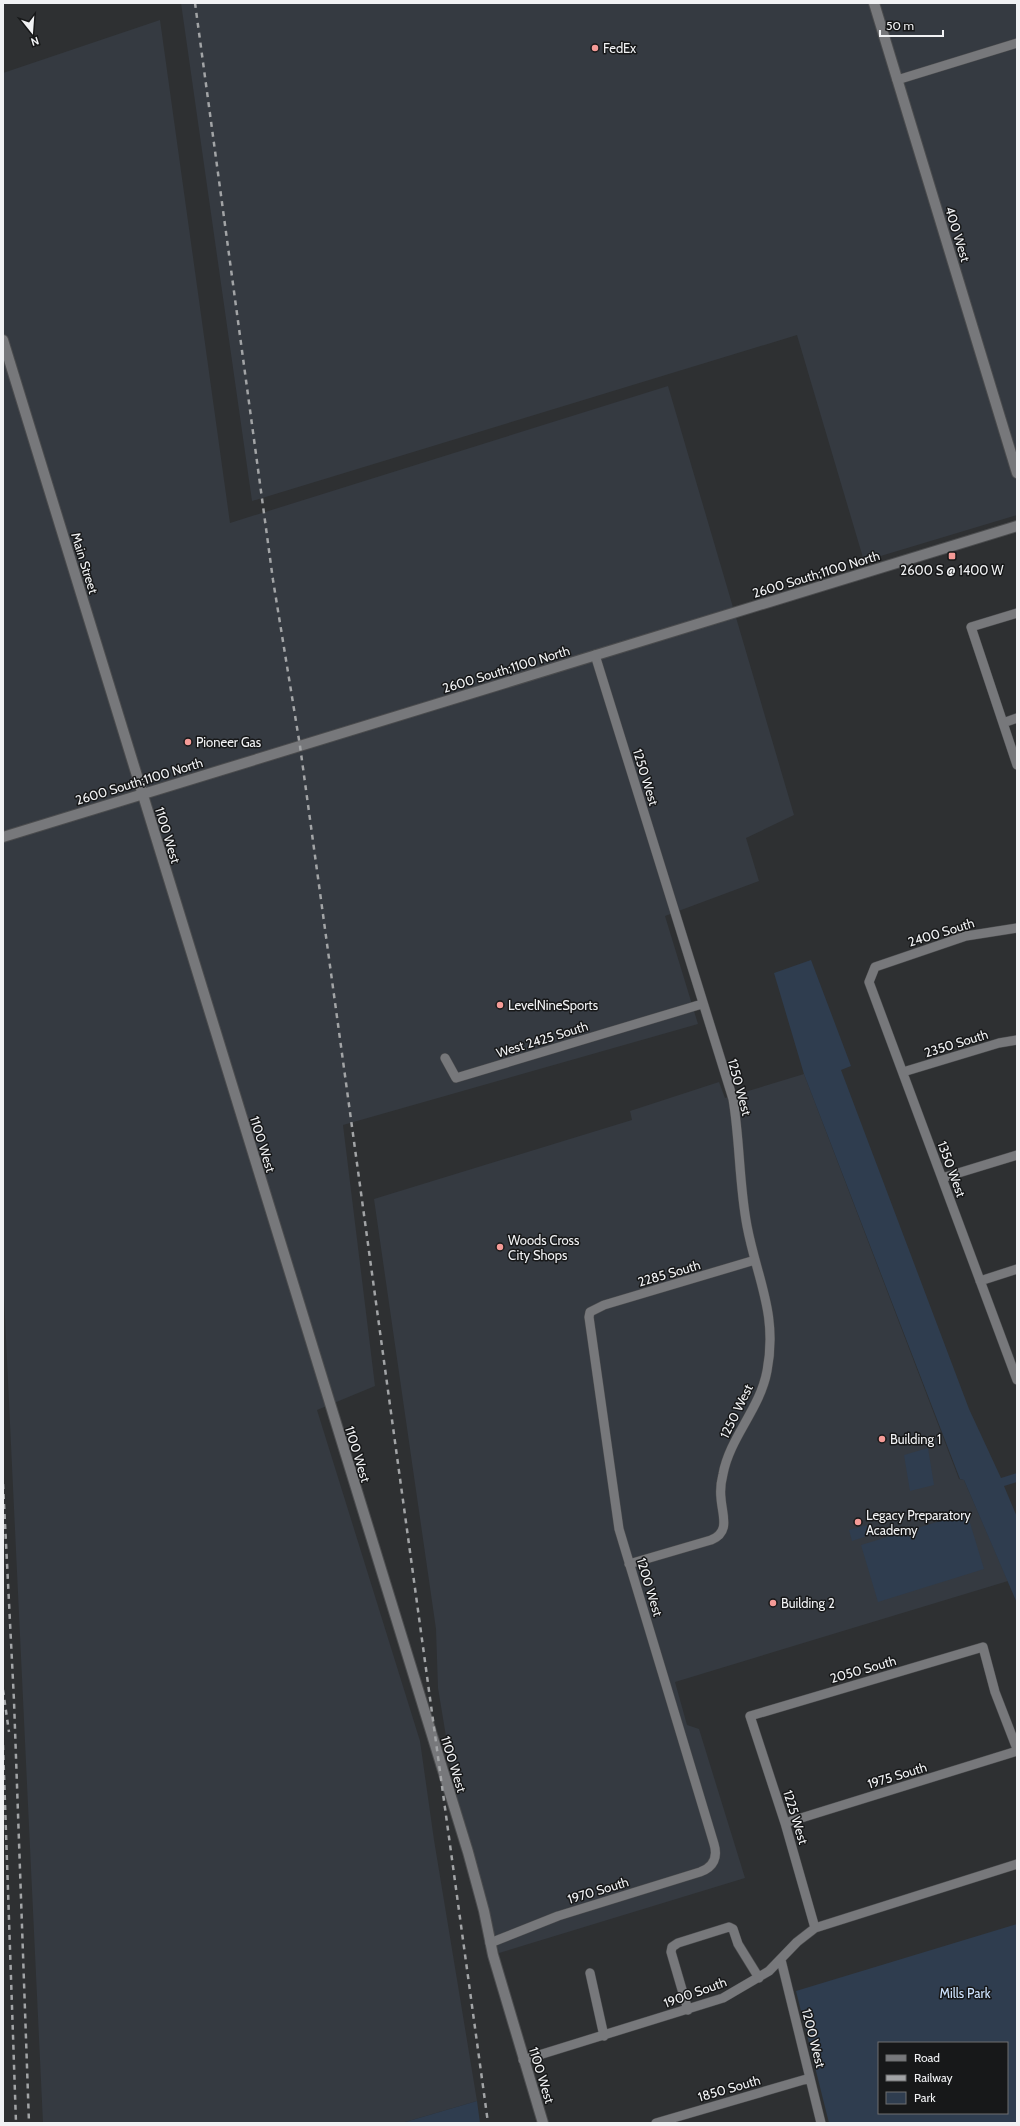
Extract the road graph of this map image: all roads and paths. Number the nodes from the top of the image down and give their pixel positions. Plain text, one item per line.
1 (874, 3) edge
2 (1017, 43) edge
3 (897, 80) junction
4 (3, 340) edge
5 (1017, 473) edge
6 (1017, 526) edge
7 (1017, 613) edge
8 (595, 655) junction
9 (1017, 718) edge
10 (1003, 722) junction
11 (1017, 765) edge
12 (142, 794) junction
13 (3, 837) edge
14 (1017, 928) edge
15 (875, 967) joint
16 (702, 1004) junction
17 (1017, 1040) edge
18 (445, 1058) dead end
19 (902, 1072) junction
20 (1017, 1155) edge
21 (942, 1178) junction
22 (756, 1260) junction
23 (1017, 1270) edge
24 (980, 1281) junction
25 (590, 1312) joint
26 (1016, 1376) edge
27 (629, 1564) junction
28 (750, 1716) joint
29 (1017, 1750) edge
30 (785, 1823) junction
31 (714, 1863) joint
32 (1017, 1864) edge
33 (815, 1928) junction
34 (490, 1943) junction
35 (781, 1960) junction
36 (590, 1973) dead end
37 (758, 1978) junction
38 (688, 2010) junction
39 (604, 2036) junction
40 (524, 2060) junction
41 (810, 2078) junction
42 (543, 2123) edge
43 (656, 2123) edge
44 (821, 2123) edge

1 - 3 street, 400 West
2 - 3 street
3 - 5 street, 400 West
4 - 12 street, Main Street
6 - 8 street, 2600 South;1100 North
7 - 10 street
8 - 12 street, 2600 South;1100 North
8 - 16 street, 1250 West
9 - 10 street
10 - 11 street
12 - 13 street, 2600 South;1100 North
12 - 34 street, 1100 West
14 - 15 street, 2400 South
15 - 19 street, 1350 West
16 - 18 street, West 2425 South
16 - 22 street, 1250 West
17 - 19 street, 2350 South
19 - 21 street, 1350 West
20 - 21 street
21 - 24 street, 1350 West
22 - 25 street, 2285 South
22 - 27 street, 1250 West
23 - 24 street
24 - 26 street, 1350 West
25 - 27 street, 1200 West
27 - 31 street, 1200 West
28 - 29 street, 2050 South
28 - 30 street, 1225 West
29 - 30 street, 1975 South
30 - 33 street, 1225 West
31 - 34 street, 1970 South
32 - 33 street, 1900 South
33 - 35 street, 1900 South
34 - 40 street, 1100 West
35 - 37 street, 1900 South
35 - 41 street, 1200 West
36 - 39 street
37 - 38 street, 1900 South
37 - 38 street
38 - 39 street, 1900 South
39 - 40 street, 1900 South
40 - 42 street, 1100 West
41 - 43 street, 1850 South
41 - 44 street, 1200 West

